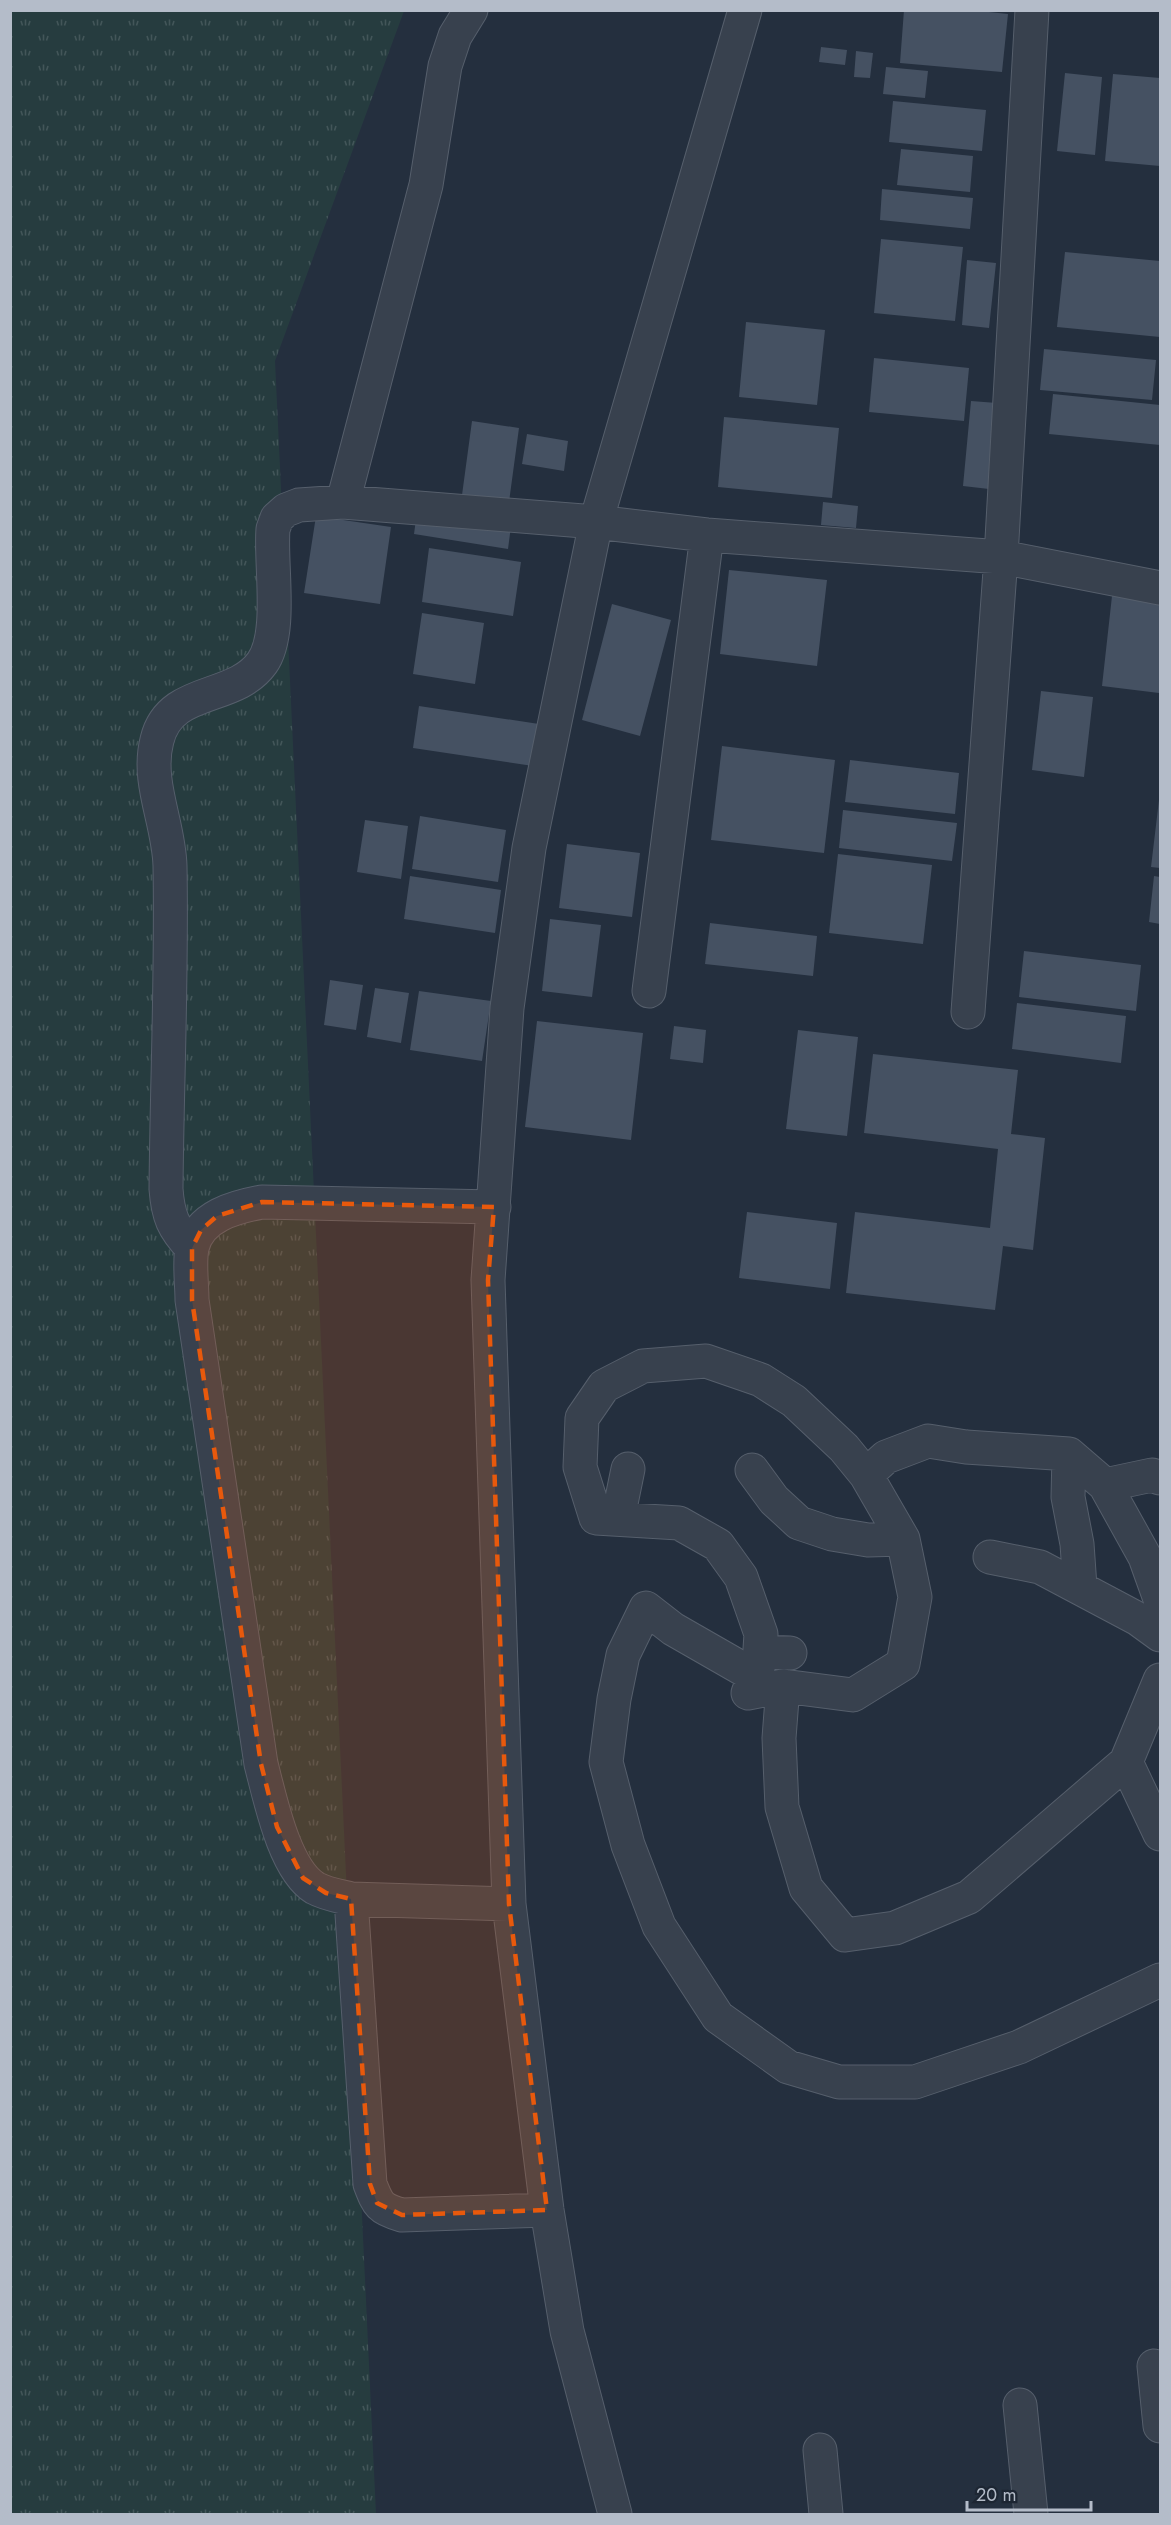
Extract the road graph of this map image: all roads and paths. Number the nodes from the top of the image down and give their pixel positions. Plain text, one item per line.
1 (471, 10) edge
2 (745, 10) edge
3 (1032, 10) edge
4 (343, 502) junction
5 (596, 522) junction
6 (707, 535) junction
7 (1001, 557) junction
8 (1161, 588) edge
9 (649, 991) dead end
10 (968, 1012) dead end
11 (494, 1207) junction
12 (192, 1248) junction
13 (1069, 1454) junction
14 (628, 1469) dead end
15 (752, 1470) dead end
16 (866, 1475) junction
17 (1161, 1478) edge
18 (1105, 1485) junction
19 (618, 1518) junction
20 (903, 1539) junction
21 (990, 1557) dead end
22 (1080, 1587) junction
23 (1161, 1599) edge
24 (1161, 1635) edge
25 (772, 1667) junction
26 (1161, 1680) edge
27 (1126, 1762) junction
28 (1161, 1834) edge
29 (351, 1899) junction
30 (509, 1904) junction
31 (1161, 1980) edge
32 (547, 2210) junction
33 (1154, 2366) dead end
34 (1020, 2405) dead end
35 (1161, 2426) edge
36 (820, 2450) dead end
37 (615, 2514) edge
38 (826, 2514) edge
39 (1031, 2514) edge

1 - 4 street
2 - 5 street
3 - 7 street
4 - 5 street
4 - 12 street
5 - 6 street
5 - 11 street
6 - 7 street
6 - 9 street
7 - 8 street
7 - 10 street
11 - 12 street
11 - 30 street
12 - 29 street
13 - 16 street
13 - 18 street
13 - 22 street
14 - 19 street
15 - 20 street
16 - 19 street
16 - 20 street
17 - 18 street
18 - 23 street
19 - 25 street
20 - 25 street
21 - 22 street
22 - 24 street
25 - 27 street
25 - 31 street
26 - 27 street
27 - 28 street
29 - 30 street
29 - 32 street
30 - 32 street
32 - 37 street
33 - 35 street
34 - 39 street
36 - 38 street

